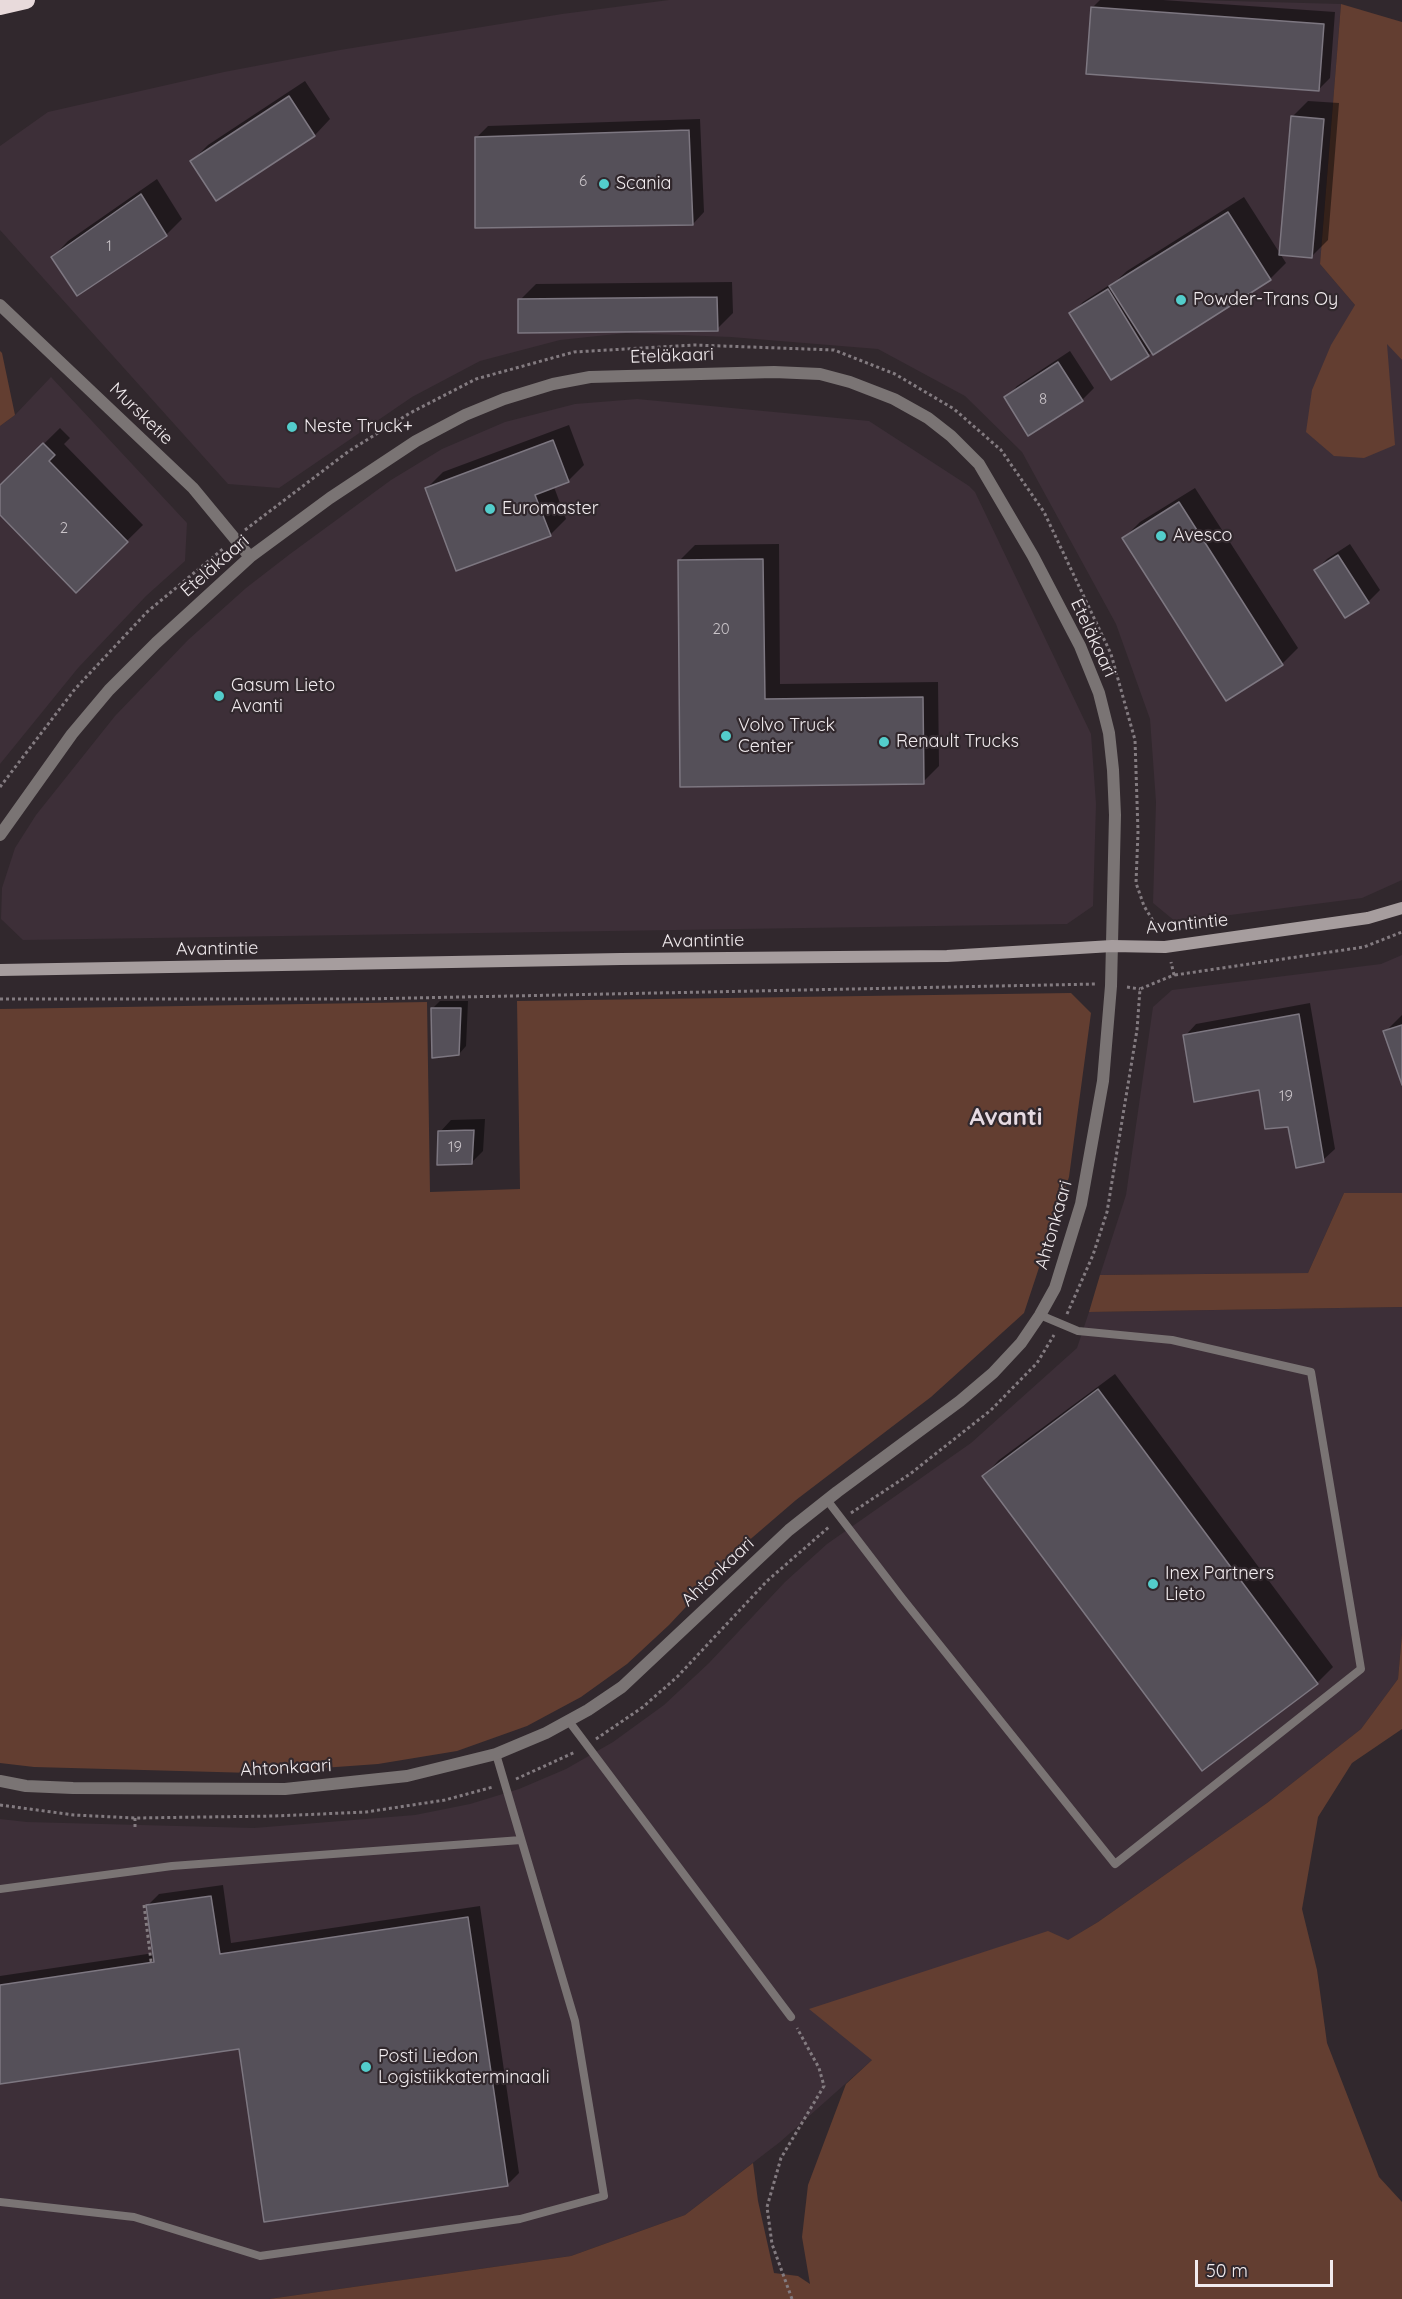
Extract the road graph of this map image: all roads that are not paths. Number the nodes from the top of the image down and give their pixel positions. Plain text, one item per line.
1 (26, 0) edge
2 (0, 6) edge
3 (0, 305) edge
4 (250, 557) junction
5 (0, 835) edge
6 (1402, 908) edge
7 (1112, 946) junction
8 (0, 970) edge
9 (1040, 1315) junction
10 (827, 1500) junction
11 (568, 1720) junction
12 (496, 1754) junction
13 (0, 1781) edge
14 (521, 1840) junction
15 (0, 1889) edge
16 (791, 2017) road end
17 (0, 2202) edge

1 - 2 highway
3 - 4 street, Mursketie
4 - 5 street, Eteläkaari
4 - 7 street, Eteläkaari
6 - 7 street, Avantintie
7 - 8 street, Avantintie
7 - 9 street, Ahtonkaari
9 - 10 street, Ahtonkaari
9 - 10 lane
10 - 11 street, Ahtonkaari
11 - 12 street, Ahtonkaari
11 - 16 lane
12 - 13 street, Ahtonkaari
12 - 14 lane
14 - 15 lane
14 - 17 lane

